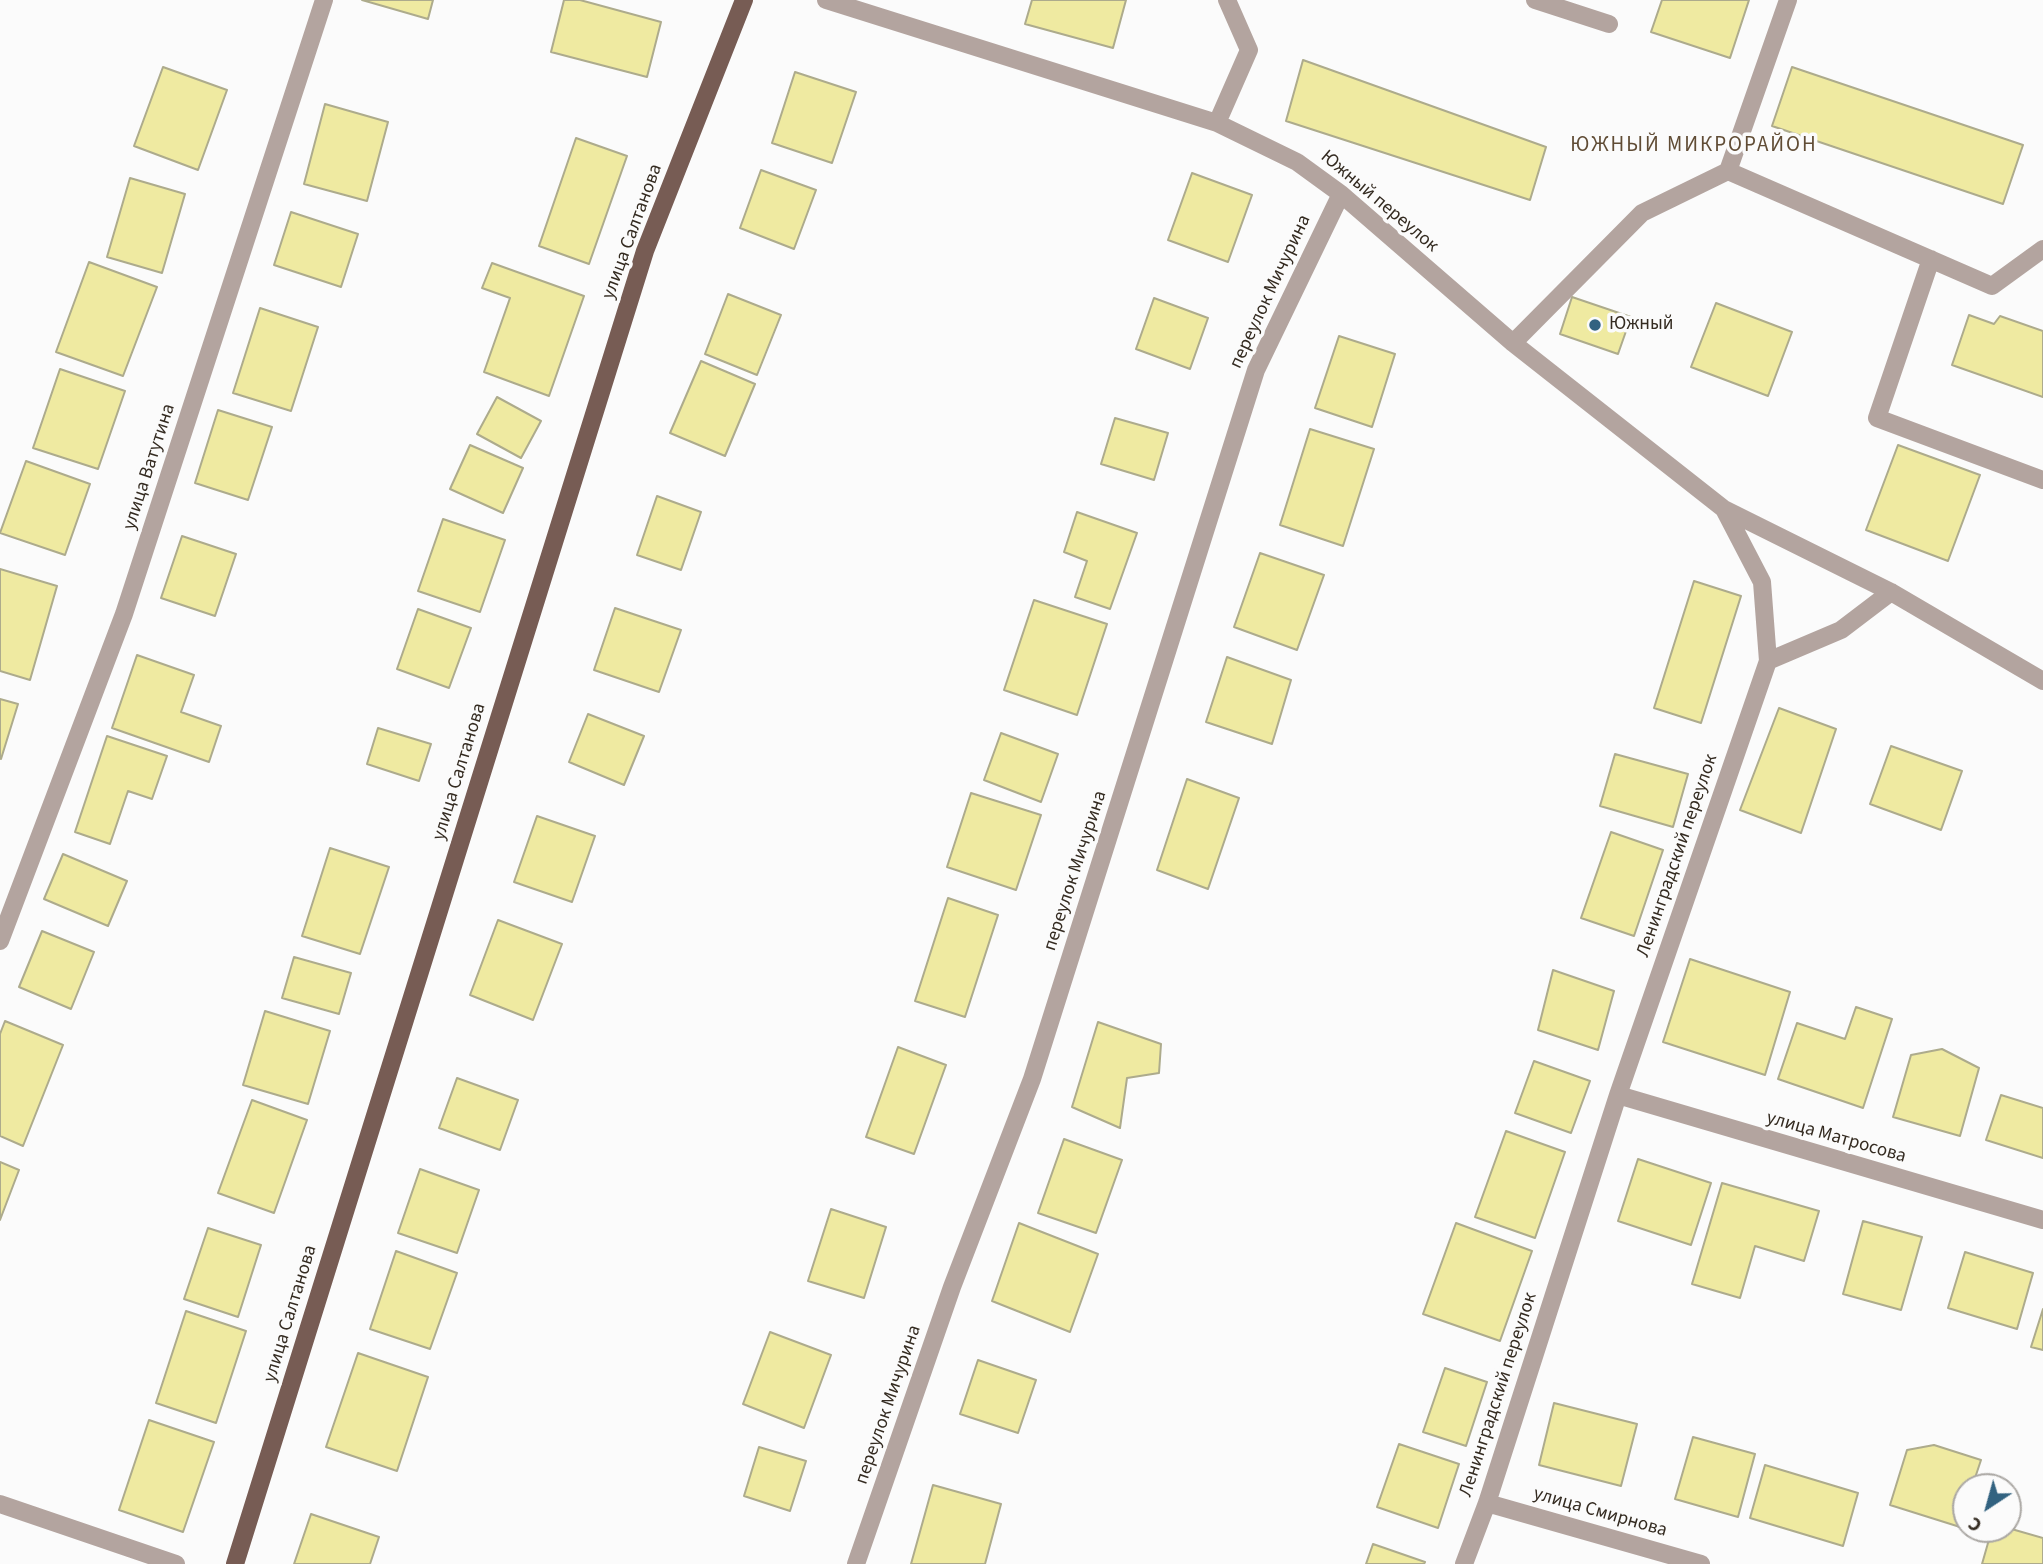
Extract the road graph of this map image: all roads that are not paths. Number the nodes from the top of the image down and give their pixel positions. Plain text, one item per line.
1 (324, 0) edge
2 (744, 0) edge
3 (826, 0) edge
4 (1227, 0) edge
5 (1535, 0) edge
6 (1788, 0) edge
7 (1609, 24) dead end
8 (1217, 124) junction
9 (1728, 170) junction
10 (1341, 194) junction
11 (2043, 250) edge
12 (1931, 259) junction
13 (1513, 344) junction
14 (2043, 480) edge
15 (1724, 509) junction
16 (1891, 592) junction
17 (1768, 661) junction
18 (2043, 681) edge
19 (0, 942) edge
20 (1618, 1095) junction
21 (2043, 1220) edge
22 (1486, 1503) junction
23 (0, 1504) edge
24 (176, 1564) edge
25 (235, 1564) edge
26 (856, 1564) edge
27 (1464, 1564) edge
28 (1701, 1564) edge

1 - 19 street, улица Ватутина
2 - 25 main road, улица Салтанова
3 - 8 street, Южный переулок
4 - 8 street
5 - 7 street
6 - 9 street
8 - 10 street, Южный переулок
9 - 12 street
9 - 13 street
10 - 13 street, Южный переулок
10 - 26 street, переулок Мичурина
11 - 12 street
12 - 14 street
13 - 15 street, Южный переулок
15 - 16 street
15 - 17 street, Ленинградский переулок
16 - 17 street
16 - 18 street
17 - 20 street, Ленинградский переулок
20 - 21 street, улица Матросова
20 - 22 street, Ленинградский переулок
22 - 27 street, Ленинградский переулок
22 - 28 street, улица Смирнова
23 - 24 street

